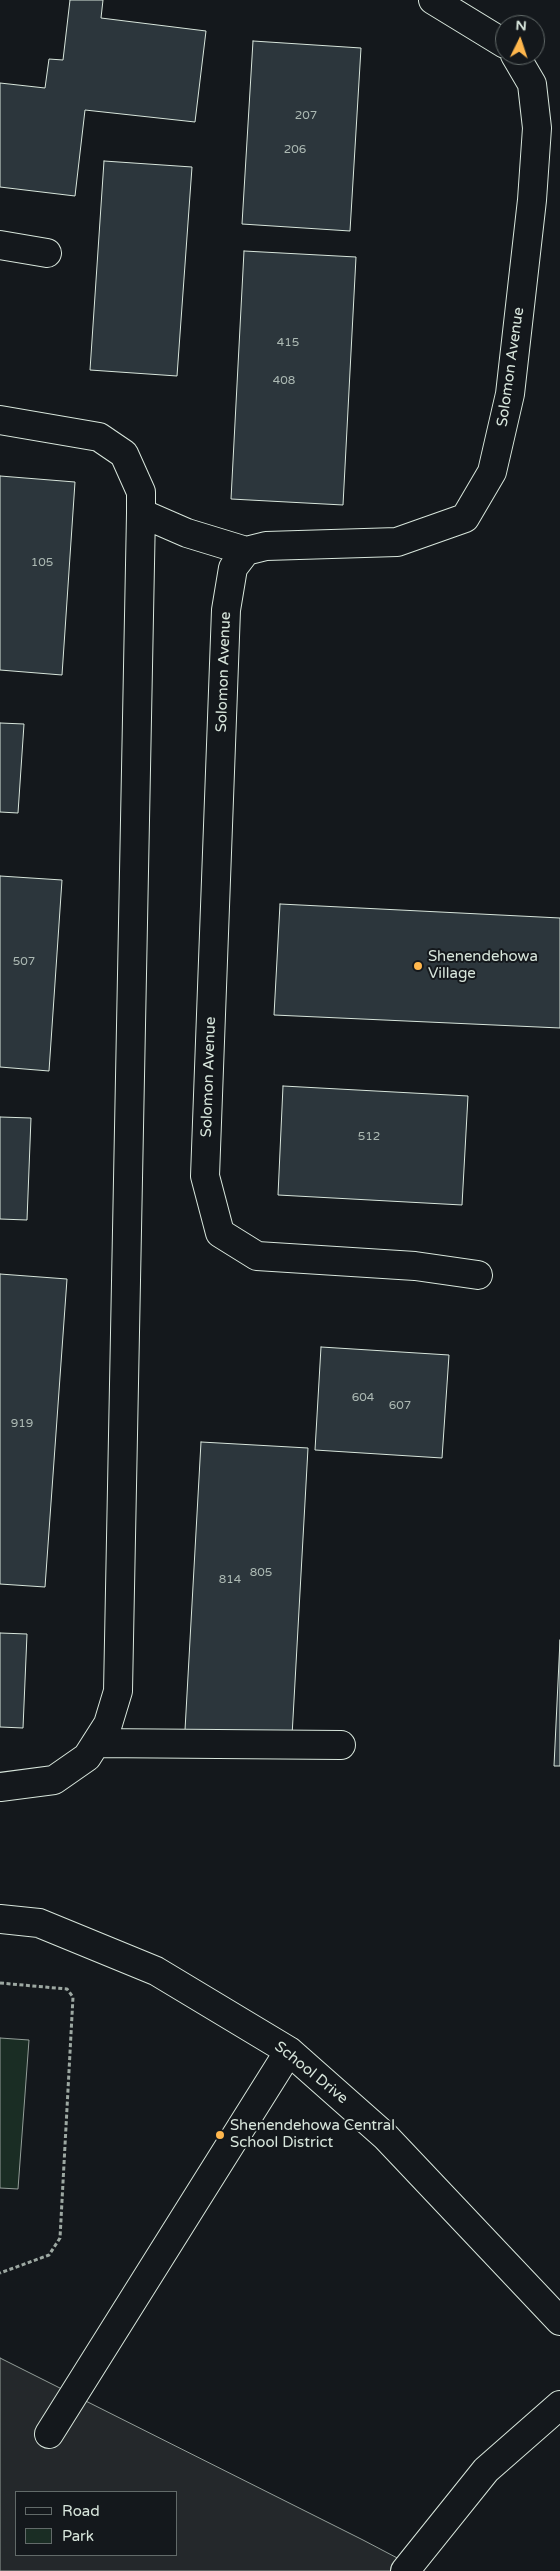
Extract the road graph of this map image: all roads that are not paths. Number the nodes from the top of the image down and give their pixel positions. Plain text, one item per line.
1 (433, 0) edge
2 (495, 38) edge
3 (521, 65) edge
4 (0, 245) edge
5 (47, 253) dead end
6 (0, 420) edge
7 (141, 513) junction
8 (246, 551) junction
9 (478, 1275) dead end
10 (96, 1743) junction
11 (341, 1745) dead end
12 (0, 1787) edge
13 (0, 1919) edge
14 (288, 2051) junction
15 (560, 2321) edge
16 (560, 2405) edge
17 (49, 2434) dead end
18 (405, 2571) edge

1 - 2 street
3 - 8 street, Solomon Avenue
4 - 5 street
6 - 7 street
7 - 8 street
7 - 10 street
8 - 9 street, Solomon Avenue
10 - 11 street
10 - 12 street
13 - 14 street, School Drive
14 - 15 street, School Drive
14 - 17 street
16 - 18 street

